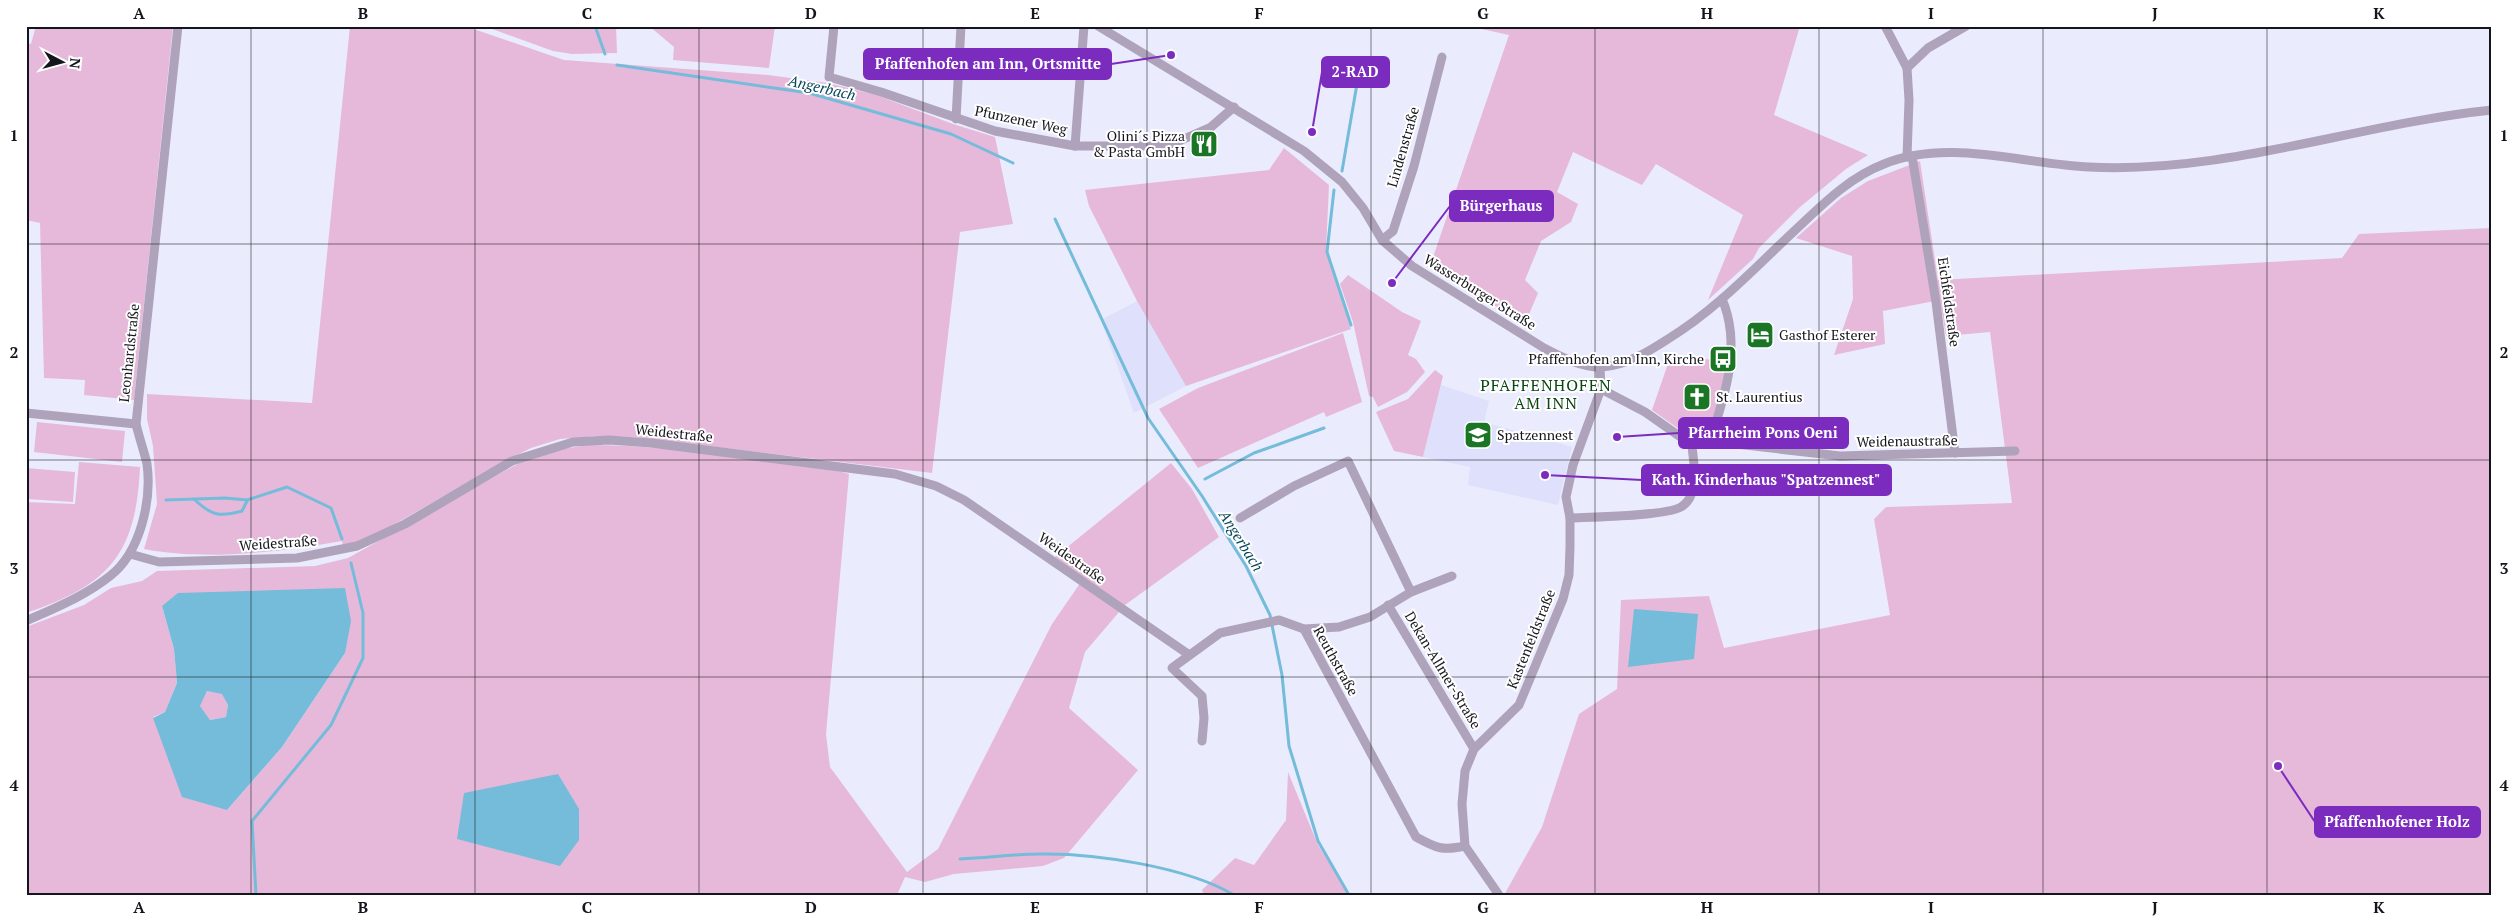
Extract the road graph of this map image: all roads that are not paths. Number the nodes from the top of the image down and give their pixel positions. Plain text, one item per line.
1 (178, 26) edge
2 (834, 26) edge
3 (961, 26) edge
4 (1084, 26) edge
5 (1098, 26) edge
6 (1885, 26) edge
7 (1966, 26) edge
8 (1442, 57) dead end
9 (1907, 68) junction
10 (1234, 107) junction
11 (2492, 110) edge
12 (956, 119) junction
13 (1075, 146) junction
14 (1909, 156) junction
15 (1382, 240) junction
16 (1722, 299) junction
17 (1600, 367) junction
18 (1601, 389) junction
19 (26, 413) edge
20 (136, 424) junction
21 (1710, 441) junction
22 (1692, 445) junction
23 (2015, 451) dead end
24 (1956, 453) junction
25 (1240, 518) dead end
26 (1570, 518) junction
27 (130, 554) junction
28 (1452, 576) dead end
29 (1411, 592) junction
30 (1388, 605) junction
31 (26, 621) edge
32 (1304, 629) junction
33 (1188, 654) junction
34 (1202, 741) dead end
35 (1474, 749) junction
36 (1465, 846) junction
37 (1499, 895) edge

1 - 20 street, Leonhardstraße
2 - 12 street, Pfunzener Weg
3 - 12 street
4 - 13 street
5 - 10 street, Wasserburger Straße
6 - 9 street
7 - 9 street
8 - 15 street, Lindenstraße
9 - 14 street, Eichfeldstraße
10 - 13 street, Pfunzener Weg
10 - 15 street, Wasserburger Straße
11 - 14 street, Wasserburger Straße
12 - 13 street, Pfunzener Weg
14 - 16 street, Wasserburger Straße
14 - 24 street, Eichfeldstraße
15 - 17 street, Wasserburger Straße
16 - 17 street, Wasserburger Straße
16 - 21 street
17 - 18 street, Kastenfeldstraße
18 - 22 street
18 - 26 street, Kastenfeldstraße
19 - 20 street
20 - 27 street, Leonhardstraße
21 - 22 street, Weidenaustraße
21 - 24 street, Weidenaustraße
22 - 26 street
23 - 24 street, Weidenaustraße
25 - 29 street, Dekan-Allmer-Straße
26 - 35 street, Kastenfeldstraße
27 - 31 street, Leonhardstraße
27 - 33 street, Weidestraße
28 - 29 street, Dekan-Allmer-Straße
29 - 30 street, Dekan-Allmer-Straße
30 - 32 street, Dekan-Allmer-Straße
30 - 35 street, Dekan-Allmer-Straße
32 - 33 street, Reuthstraße
32 - 36 street, Reuthstraße
33 - 34 street, Reuthstraße
35 - 36 street, Kastenfeldstraße
36 - 37 street

